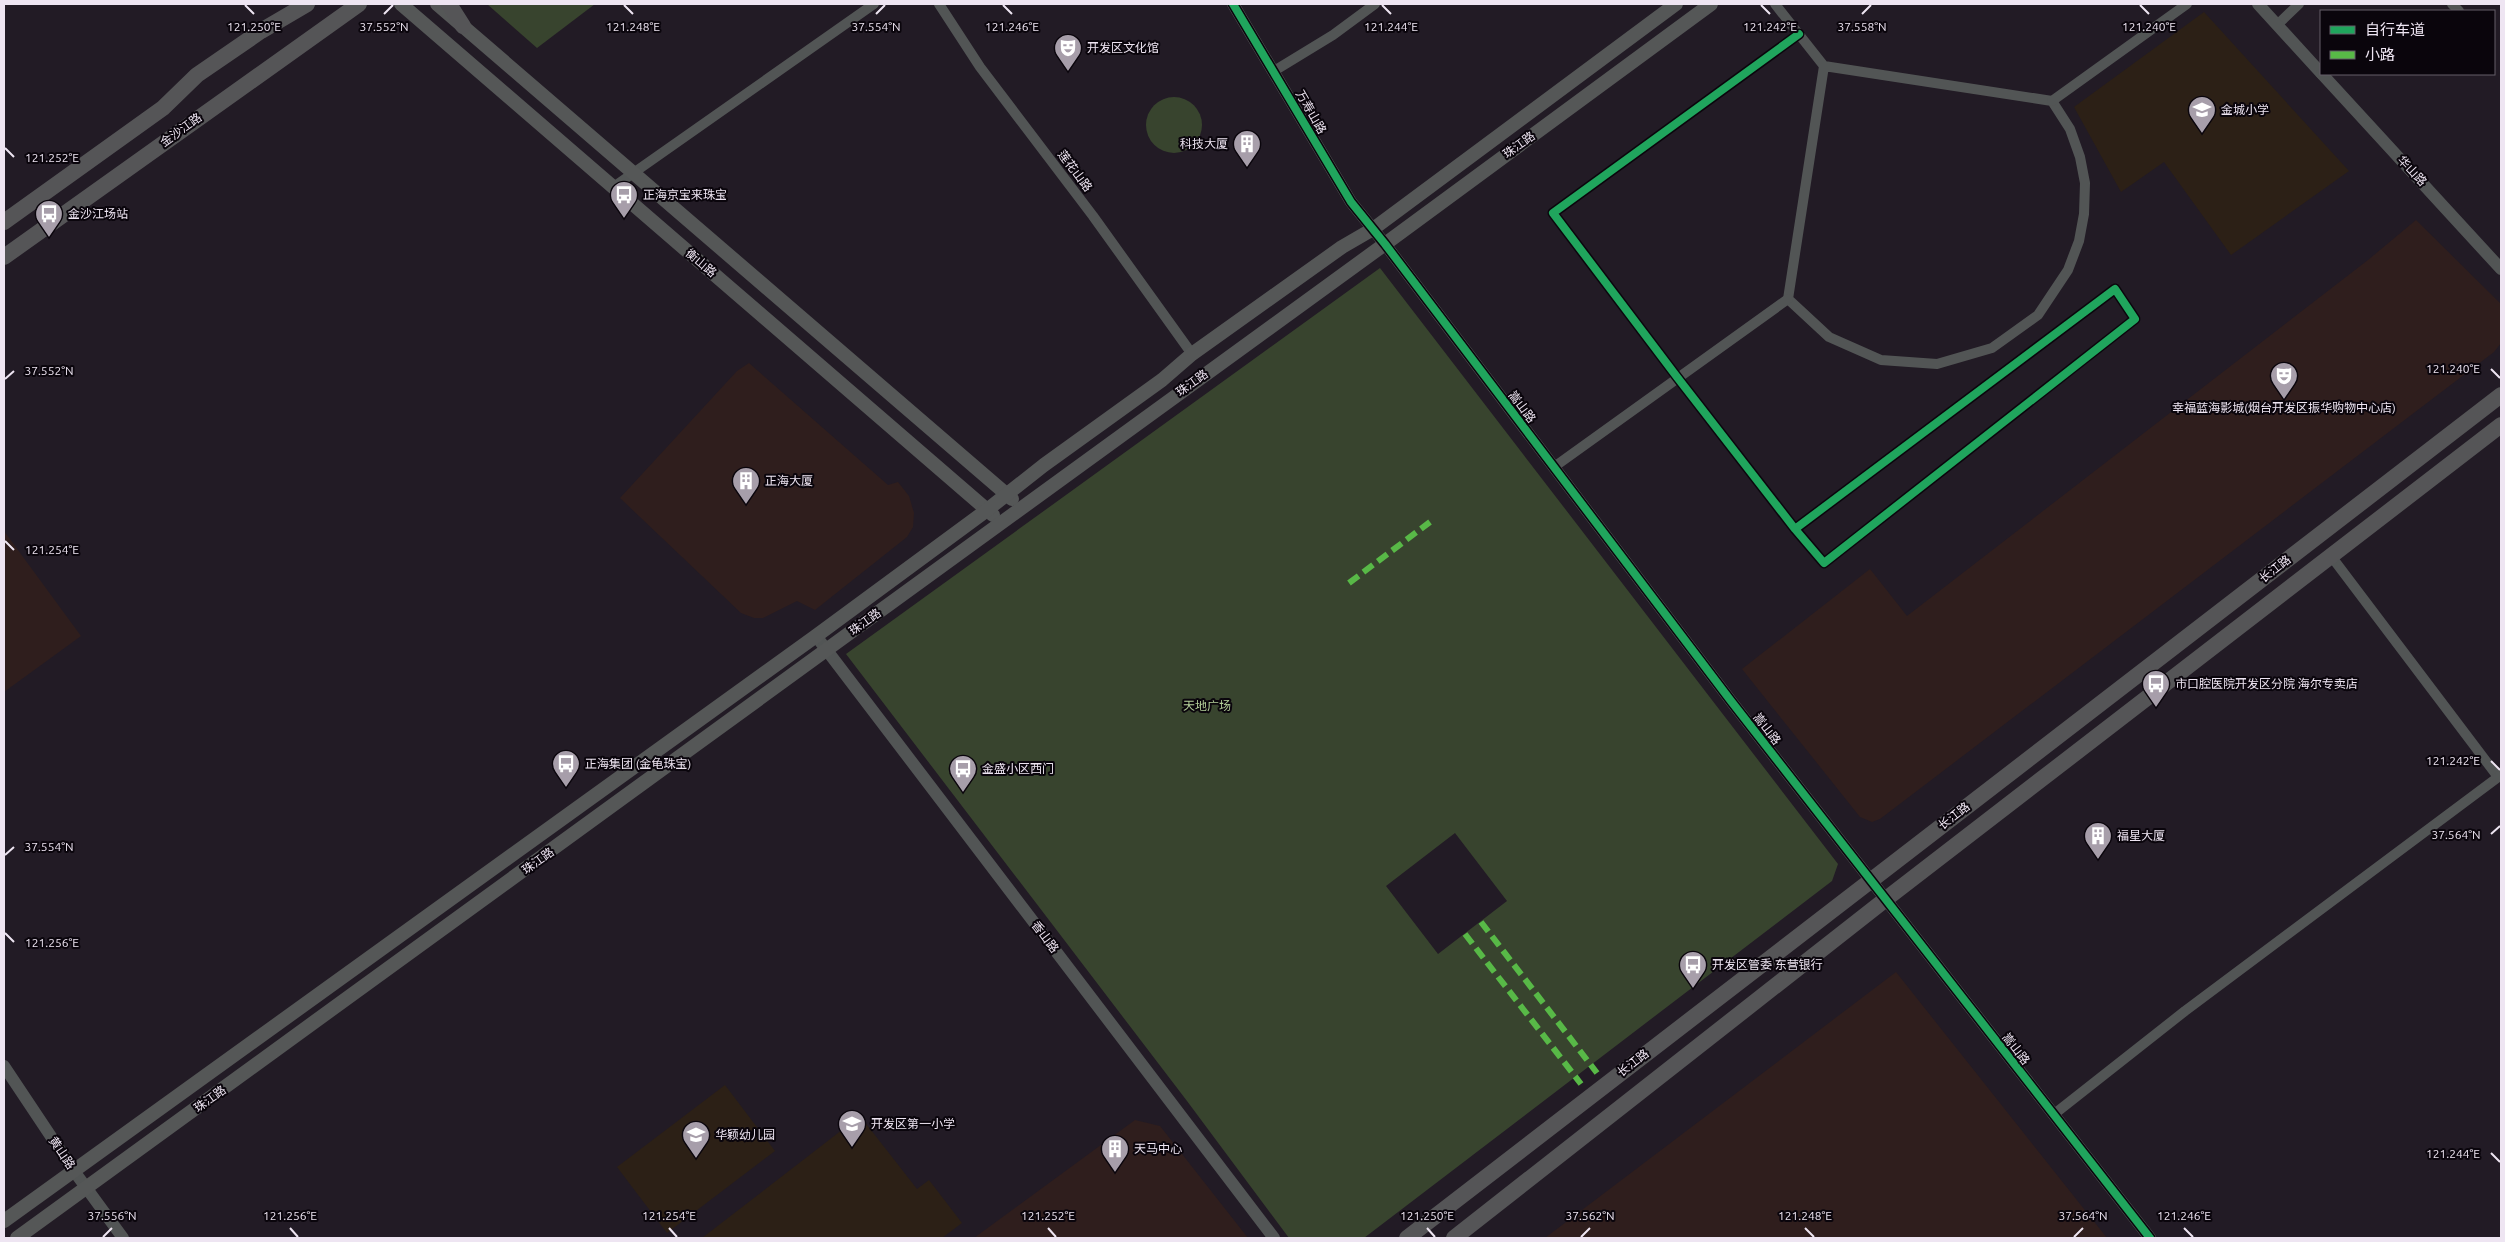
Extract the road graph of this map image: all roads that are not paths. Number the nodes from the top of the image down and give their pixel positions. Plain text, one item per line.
1 (293, 4) edge
2 (307, 4) edge
3 (360, 4) edge
4 (402, 4) edge
5 (437, 4) edge
6 (449, 4) edge
7 (874, 4) edge
8 (938, 4) edge
9 (1234, 4) edge
10 (1375, 4) edge
11 (1676, 4) edge
12 (1711, 4) edge
13 (1775, 4) edge
14 (2187, 4) edge
15 (2258, 4) edge
16 (2299, 4) edge
17 (2277, 25) junction
18 (463, 26) junction
19 (261, 31) junction
20 (1799, 34) junction
21 (1824, 66) junction
22 (1274, 70) junction
23 (2320, 71) edge
24 (2324, 75) edge
25 (2052, 101) junction
26 (632, 172) junction
27 (612, 188) junction
28 (4, 222) edge
29 (1373, 229) junction
30 (1385, 244) junction
31 (4, 257) edge
32 (2501, 269) edge
33 (1788, 299) junction
34 (1192, 354) junction
35 (1676, 377) junction
36 (2501, 395) edge
37 (2501, 425) edge
38 (1554, 467) junction
39 (1006, 494) junction
40 (1020, 508) junction
41 (987, 510) junction
42 (1000, 522) junction
43 (1796, 529) junction
44 (2331, 556) junction
45 (816, 636) junction
46 (826, 650) junction
47 (2500, 776) edge
48 (1871, 879) junction
49 (1886, 899) junction
50 (4, 1066) edge
51 (2053, 1115) junction
52 (74, 1171) junction
53 (87, 1188) junction
54 (4, 1221) edge
55 (17, 1238) edge
56 (123, 1238) edge
57 (1274, 1238) edge
58 (1407, 1238) edge
59 (1454, 1238) edge
60 (2150, 1238) edge

1 - 19 main road
2 - 19 main road
3 - 31 main road, 金沙江路
4 - 27 main road, 衡山路
5 - 18 main road, 衡山路
6 - 18 main road
7 - 26 street
8 - 34 street, 莲花山路
9 - 22 street, 万寿山路
10 - 22 street
11 - 29 main road
12 - 30 main road, 珠江路
13 - 20 street
14 - 25 street
15 - 17 street, 华山路
16 - 17 street
17 - 23 street, 华山路
18 - 26 main road, 衡山路
19 - 28 main road
20 - 21 street
20 - 35 street
21 - 25 street
21 - 33 street
22 - 29 street, 万寿山路
24 - 32 street, 华山路
25 - 33 street
26 - 27 street
26 - 39 main road, 衡山路
27 - 41 main road, 衡山路
29 - 30 street, 嵩山路
29 - 34 main road
30 - 38 street, 嵩山路
30 - 40 main road, 珠江路
33 - 35 street
34 - 39 main road
35 - 38 street
35 - 43 street
36 - 48 main road, 长江路
37 - 44 main road, 长江路
38 - 48 street, 嵩山路
39 - 40 main road, 衡山路
39 - 41 main road
40 - 42 main road, 珠江路
41 - 42 main road, 衡山路
41 - 45 main road
42 - 46 main road, 珠江路
43 - 43 street
44 - 47 street
44 - 49 main road, 长江路
45 - 46 street, 香山路
45 - 52 main road
46 - 53 main road, 珠江路
46 - 57 street, 香山路
47 - 51 street
48 - 49 street, 嵩山路
48 - 58 main road, 长江路
49 - 51 street, 嵩山路
49 - 59 main road, 长江路
50 - 52 street, 黄山路
51 - 60 street, 嵩山路
52 - 53 street, 黄山路
52 - 54 main road
53 - 55 main road, 珠江路
53 - 56 street, 黄山路

